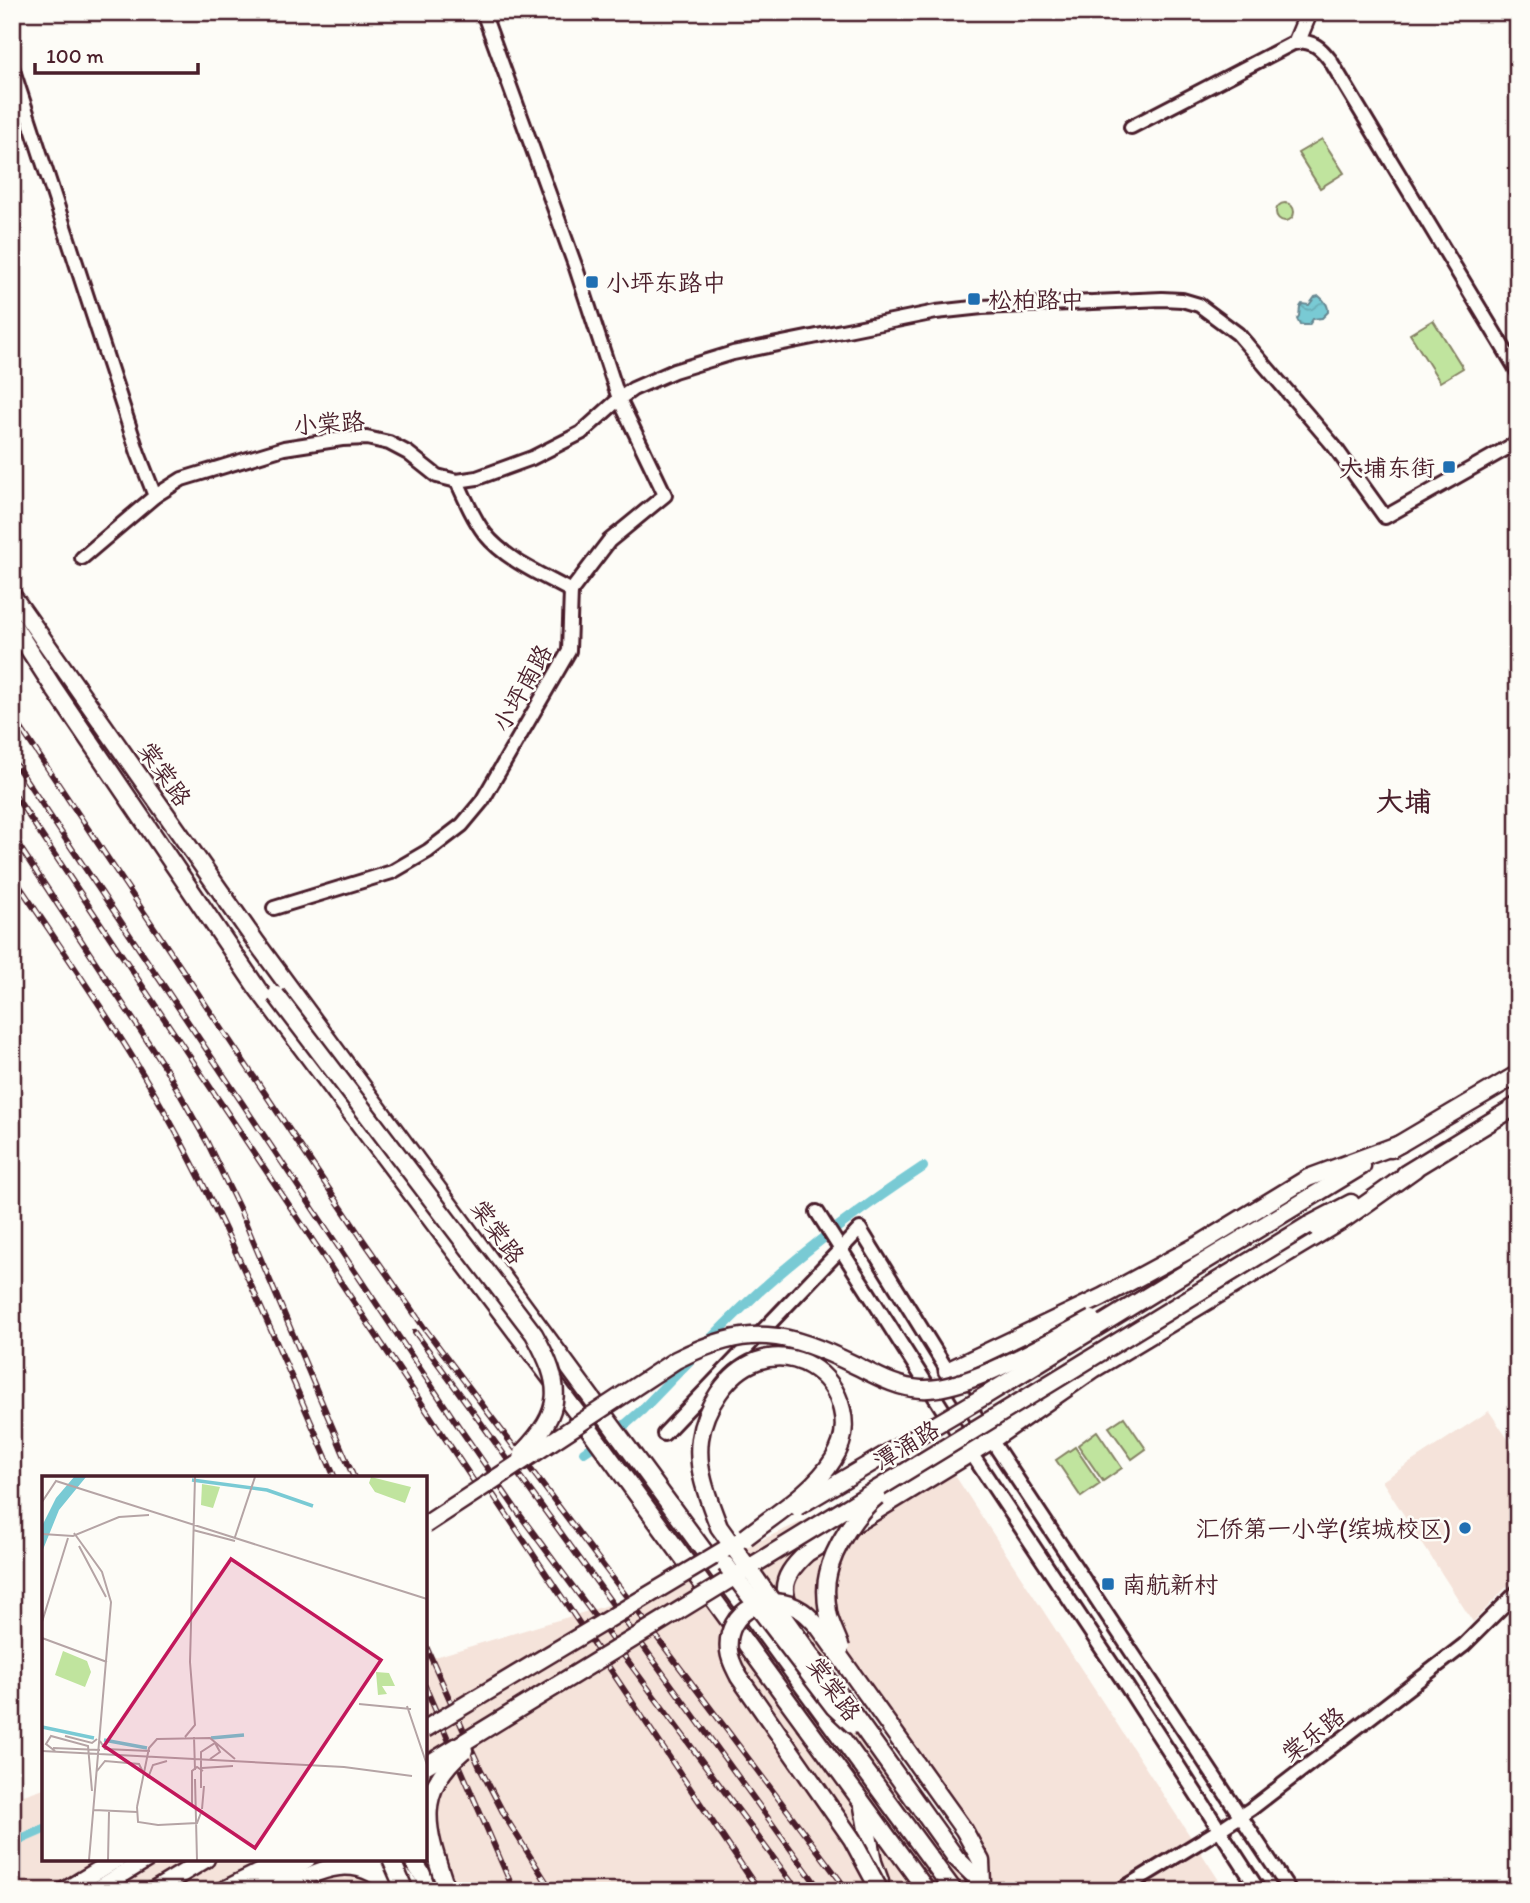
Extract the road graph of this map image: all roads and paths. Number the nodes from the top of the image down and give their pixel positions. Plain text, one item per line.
1 (483, 12) edge
2 (1309, 12) edge
3 (1297, 41) junction
4 (12, 67) edge
5 (1131, 127) dead end
6 (1518, 372) edge
7 (619, 399) junction
8 (1518, 442) edge
9 (457, 481) junction
10 (155, 496) junction
11 (82, 558) dead end
12 (571, 591) junction
13 (12, 595) edge
14 (12, 623) edge
15 (274, 908) dead end
16 (204, 911) junction
17 (1518, 1073) edge
18 (1518, 1105) edge
19 (1400, 1144) junction
20 (1415, 1169) junction
21 (817, 1212) dead end
22 (841, 1250) junction
23 (1164, 1286) junction
24 (904, 1302) junction
25 (883, 1316) junction
26 (947, 1371) junction
27 (664, 1434) dead end
28 (992, 1440) junction
29 (971, 1453) junction
30 (924, 1460) junction
31 (491, 1480) junction
32 (709, 1499) junction
33 (427, 1524) edge
34 (746, 1537) junction
35 (696, 1539) junction
36 (1518, 1591) edge
37 (801, 1628) junction
38 (849, 1670) junction
39 (512, 1713) junction
40 (427, 1727) edge
41 (873, 1744) junction
42 (427, 1765) edge
43 (862, 1802) junction
44 (1241, 1816) junction
45 (1219, 1830) junction
46 (114, 1861) edge
47 (145, 1861) edge
48 (203, 1861) edge
49 (268, 1861) edge
50 (282, 1861) edge
51 (304, 1861) edge
52 (365, 1861) edge
53 (393, 1861) edge
54 (395, 1861) edge
55 (413, 1861) edge
56 (982, 1888) edge
57 (64, 1891) edge
58 (95, 1891) edge
59 (153, 1891) edge
60 (221, 1891) edge
61 (255, 1891) edge
62 (280, 1891) edge
63 (394, 1891) edge
64 (405, 1891) edge
65 (414, 1891) edge
66 (424, 1891) edge
67 (433, 1891) edge
68 (447, 1891) edge
69 (882, 1891) edge
70 (927, 1891) edge
71 (954, 1891) edge
72 (1119, 1891) edge
73 (1259, 1891) edge
74 (1290, 1891) edge

1 - 7 street
2 - 3 main road
3 - 5 street
3 - 6 street
4 - 10 street
7 - 8 street
7 - 9 street
7 - 12 street
9 - 10 street, 小棠路
9 - 12 street
10 - 11 street, 小棠路
12 - 15 street, 小坪南路
13 - 35 main road, 棠棠路
14 - 16 main road, 棠棠路
16 - 31 main road, bridge
16 - 43 main road, 棠棠路
17 - 19 main road
18 - 20 main road
19 - 23 main road, 潭涌路
19 - 26 main road
20 - 28 main road
20 - 30 main road, 潭涌路, bridge
21 - 22 street
22 - 24 street
22 - 25 street
22 - 27 street
23 - 31 main road, bridge
23 - 34 main road, 潭涌路, bridge
24 - 25 street
24 - 26 street
25 - 29 street
26 - 28 street
28 - 29 main road
28 - 44 street
29 - 37 main road
29 - 45 street
30 - 38 main road, bridge
30 - 39 main road, 潭涌路, bridge
31 - 33 main road, bridge
32 - 34 main road, bridge
32 - 37 main road
32 - 41 main road, bridge
34 - 40 main road, 潭涌路, bridge
35 - 41 main road, bridge
35 - 71 main road, 棠棠路
36 - 44 street, 棠乐路
37 - 56 main road
38 - 56 main road, bridge
38 - 69 main road, bridge
39 - 42 main road, 潭涌路, bridge
39 - 68 main road, bridge
41 - 56 main road, bridge
43 - 69 main road
43 - 70 main road, 棠棠路
44 - 45 street, 棠乐路
44 - 74 street
45 - 72 street, 棠乐路
45 - 73 street
46 - 57 main road
47 - 58 main road
48 - 59 main road
49 - 60 main road
50 - 60 main road
51 - 61 main road
52 - 65 main road
53 - 64 main road, bridge
54 - 66 main road
55 - 67 main road
62 - 63 main road

